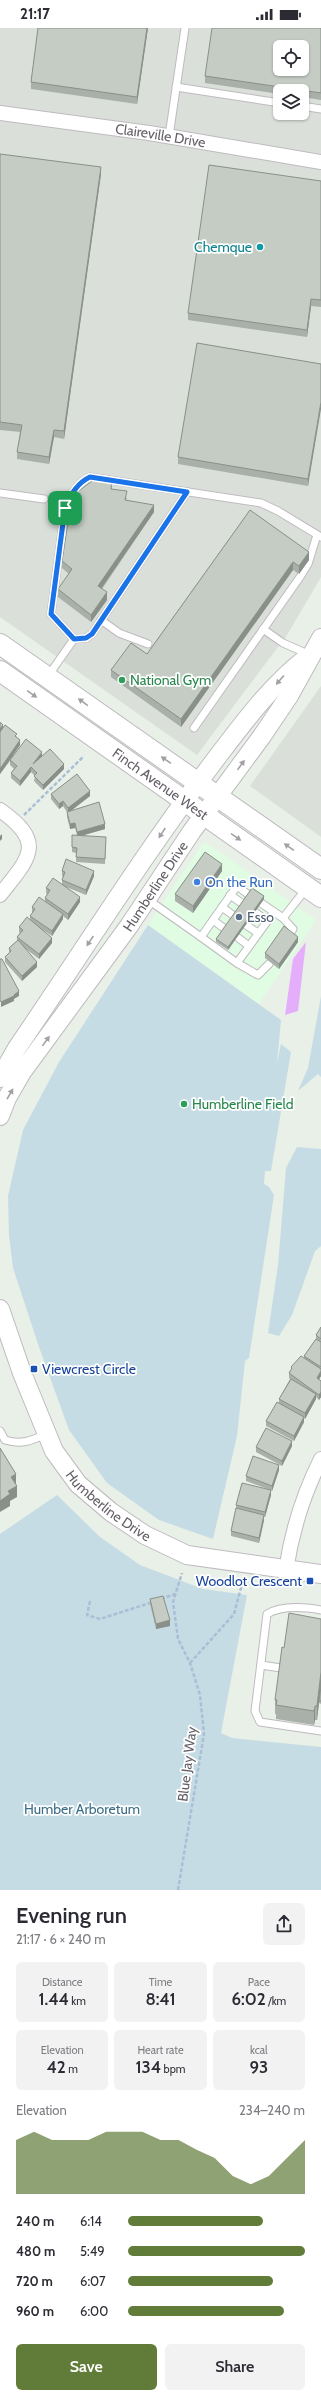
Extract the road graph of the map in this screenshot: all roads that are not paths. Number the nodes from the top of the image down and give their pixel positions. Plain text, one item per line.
1 (185, 28) edge
2 (176, 87) junction
3 (273, 101) edge
4 (309, 107) edge
5 (321, 109) edge
6 (0, 113) edge
7 (169, 136) junction
8 (321, 162) edge
9 (187, 492) junction
10 (0, 493) edge
11 (44, 500) dead end
12 (319, 536) edge
13 (101, 620) junction
14 (263, 629) junction
15 (321, 638) edge
16 (74, 639) junction
17 (0, 644) edge
18 (148, 644) dead end
19 (310, 655) junction
20 (0, 671) edge
21 (48, 677) junction
22 (194, 728) dead end
23 (198, 782) junction
24 (218, 797) junction
25 (184, 801) junction
26 (0, 810) edge
27 (204, 815) junction
28 (321, 869) edge
29 (314, 892) edge
30 (0, 895) edge
31 (230, 895) junction
32 (249, 895) edge
33 (147, 898) junction
34 (261, 903) edge
35 (243, 904) edge
36 (222, 907) junction
37 (255, 912) edge
38 (274, 912) junction
39 (234, 916) edge
40 (283, 918) junction
41 (213, 920) junction
42 (267, 921) junction
43 (246, 925) edge
44 (225, 929) edge
45 (258, 933) junction
46 (290, 934) edge
47 (201, 937) junction
48 (237, 938) edge
49 (249, 946) junction
50 (238, 963) junction
51 (269, 964) edge
52 (7, 1069) edge
53 (0, 1116) edge
54 (0, 1309) edge
55 (0, 1431) edge
56 (48, 1433) junction
57 (321, 1459) edge
58 (286, 1570) junction
59 (321, 1574) edge
60 (321, 1610) edge
61 (261, 1665) junction
62 (281, 1668) edge
63 (321, 1731) edge

1 - 2 lane
2 - 3 lane
2 - 7 lane
4 - 5 lane
6 - 7 street, Claireville Drive
7 - 8 street, Claireville Drive
9 - 12 lane
9 - 13 lane
9 - 16 lane
10 - 11 lane
12 - 14 lane
13 - 16 lane
13 - 18 lane
14 - 19 lane
14 - 22 lane
15 - 19 street, Humberline Drive
16 - 21 lane
17 - 21 main road, Finch Avenue West
19 -> 23 street, Humberline Drive
24 -> 19 street, Humberline Drive
20 -> 25 main road, Finch Avenue West
23 -> 21 main road, Finch Avenue West
23 - 24 main road, Finch Avenue West
23 - 25 street, Humberline Drive
24 - 27 street, Humberline Drive
28 -> 24 main road, Finch Avenue West
25 - 27 main road, Finch Avenue West
25 -> 52 street, Humberline Drive
26 - 30 street
27 -> 29 main road, Finch Avenue West
27 - 33 street, Humberline Drive
29 - 40 lane
31 - 32 lane
31 - 35 lane
31 - 36 lane
33 - 47 lane
52 -> 33 street, Humberline Drive
34 - 38 lane
36 - 39 lane
36 - 41 lane
37 - 42 lane
38 - 40 lane
38 - 42 lane
40 - 46 lane
41 - 44 lane
41 - 47 lane
42 - 45 lane
43 - 45 lane
45 - 49 lane
47 - 50 lane
48 - 49 lane
49 - 50 lane
50 - 51 lane
53 -> 52 street, Humberline Drive
54 - 56 street, Humberline Drive
55 - 56 lane
56 - 58 street, Humberline Drive
57 - 58 street
58 - 59 street, Humberline Drive
60 - 61 lane
61 - 62 lane
61 - 63 lane

